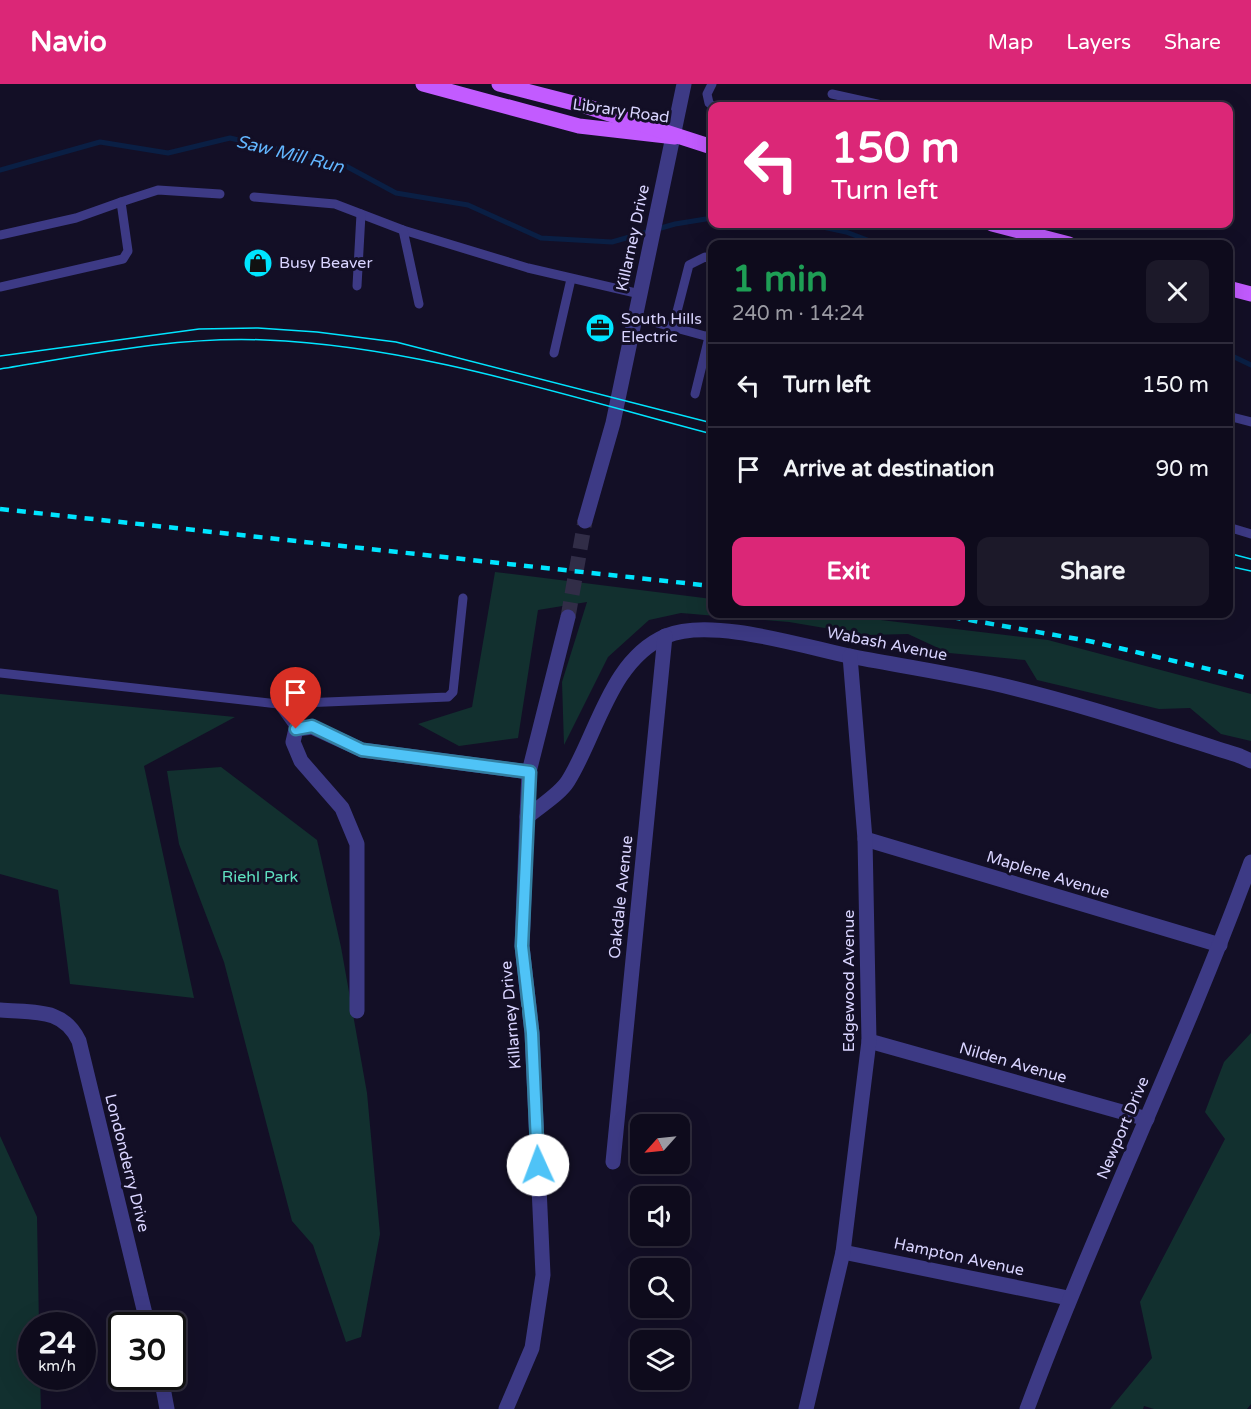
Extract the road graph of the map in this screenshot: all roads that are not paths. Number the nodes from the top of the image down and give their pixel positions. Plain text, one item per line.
1 (423, 84) edge
2 (499, 84) edge
3 (684, 84) edge
4 (712, 84) edge
5 (832, 94) dead end
6 (853, 102) edge
7 (708, 103) edge
8 (675, 137) junction
9 (708, 146) edge
10 (220, 194) dead end
11 (254, 197) dead end
12 (121, 202) junction
13 (361, 214) junction
14 (1007, 228) edge
15 (403, 230) junction
16 (0, 235) edge
17 (1054, 240) edge
18 (708, 258) edge
19 (571, 279) junction
20 (357, 286) dead end
21 (0, 287) edge
22 (1233, 289) edge
23 (640, 294) junction
24 (1251, 294) edge
25 (419, 304) dead end
26 (635, 317) junction
27 (673, 327) junction
28 (708, 336) edge
29 (708, 345) edge
30 (554, 353) dead end
31 (695, 394) dead end
32 (1233, 417) edge
33 (1251, 422) edge
34 (585, 521) tunnel mouth
35 (1233, 529) edge
36 (1251, 534) edge
37 (463, 598) dead end
38 (568, 617) tunnel mouth
39 (665, 636) junction
40 (850, 656) junction
41 (0, 674) edge
42 (278, 704) junction
43 (296, 729) junction
44 (1251, 761) edge
45 (530, 772) junction
46 (527, 817) junction
47 (866, 839) junction
48 (1251, 862) edge
49 (1220, 945) junction
50 (0, 1010) edge
51 (357, 1011) dead end
52 (869, 1041) junction
53 (1147, 1119) junction
54 (613, 1162) dead end
55 (843, 1252) junction
56 (1068, 1298) junction
57 (145, 1312) edge
58 (163, 1390) edge
59 (167, 1409) edge
60 (506, 1409) edge
61 (806, 1409) edge
62 (1027, 1409) edge

1 - 8 main road, Library Road
2 - 8 main road, Library Road
3 - 8 street, Killarney Drive
4 - 7 lane
5 - 6 lane
8 - 9 main road, Library Road
8 - 23 street, Killarney Drive
10 - 12 lane
11 - 13 lane
12 - 16 lane
12 - 21 lane
13 - 15 lane
13 - 20 lane
14 - 17 main road
15 - 19 lane
15 - 25 lane
18 - 27 lane
19 - 23 lane
19 - 30 lane
22 - 24 main road
23 - 26 street, Killarney Drive
26 - 27 lane
26 - 34 street, Killarney Drive
27 - 28 lane
29 - 31 lane
32 - 33 lane
35 - 36 lane
37 - 42 lane
38 - 45 street, Killarney Drive
39 - 40 street, Wabash Avenue
39 - 46 street, Wabash Avenue
39 - 54 street, Oakdale Avenue
40 - 44 street, Wabash Avenue
40 - 47 street, Edgewood Avenue
41 - 42 lane
42 - 43 lane
43 - 45 street
43 - 51 street
45 - 46 street, Killarney Drive
46 - 60 street, Killarney Drive
47 - 49 street, Maplene Avenue
47 - 52 street, Edgewood Avenue
48 - 49 street, Newport Drive
49 - 53 street, Newport Drive
50 - 57 street, Londonderry Drive
52 - 53 street, Nilden Avenue
52 - 55 street, Edgewood Avenue
53 - 56 street, Newport Drive
55 - 56 street, Hampton Avenue
55 - 61 street, Edgewood Avenue
56 - 62 street, Newport Drive
58 - 59 street

